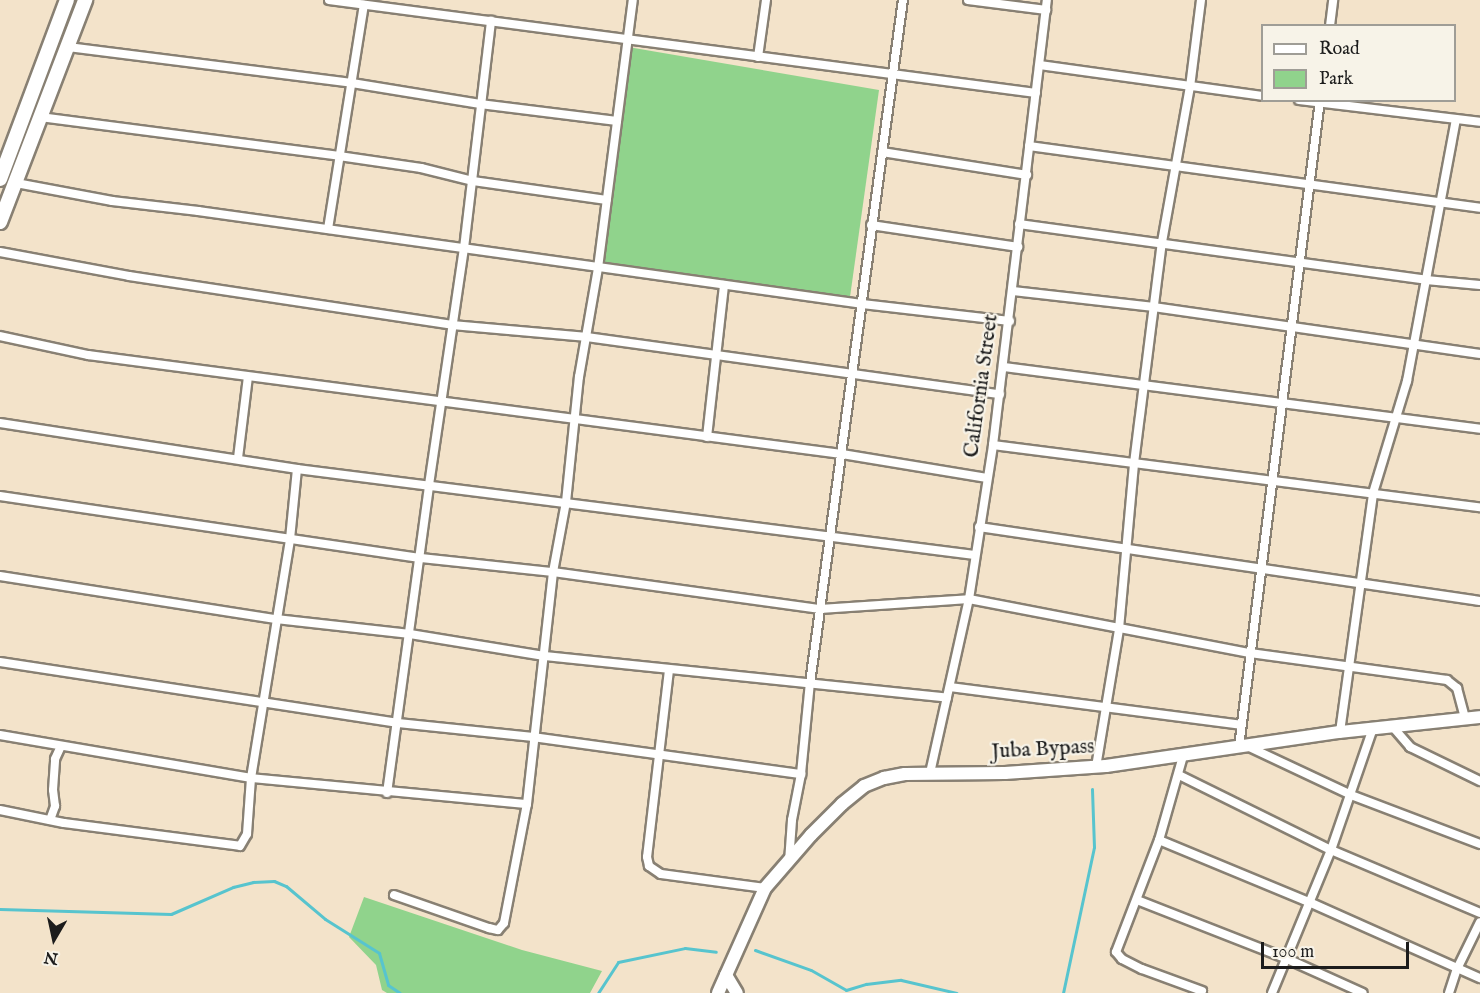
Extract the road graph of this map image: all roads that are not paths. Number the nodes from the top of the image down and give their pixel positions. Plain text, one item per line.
1 (67, 0) edge
2 (85, 0) edge
3 (329, 0) edge
4 (633, 0) edge
5 (766, 0) edge
6 (903, 0) edge
7 (968, 0) edge
8 (1047, 0) edge
9 (1199, 0) edge
10 (1333, 0) edge
11 (364, 5) junction
12 (405, 5) edge
13 (1046, 10) junction
14 (491, 21) junction
15 (1330, 24) edge
16 (628, 39) junction
17 (68, 47) junction
18 (758, 57) junction
19 (1040, 65) junction
20 (891, 74) junction
21 (352, 83) junction
22 (1190, 87) junction
23 (1036, 93) junction
24 (1261, 96) edge
25 (1315, 102) edge
26 (1320, 102) edge
27 (480, 104) junction
28 (40, 117) junction
29 (1456, 120) junction
30 (617, 121) junction
31 (1480, 122) edge
32 (1029, 146) junction
33 (882, 152) junction
34 (339, 156) junction
35 (1174, 166) junction
36 (1027, 175) junction
37 (0, 179) edge
38 (473, 181) junction
39 (16, 183) junction
40 (607, 200) junction
41 (1440, 203) junction
42 (1480, 208) edge
43 (0, 222) edge
44 (1019, 224) junction
45 (871, 225) junction
46 (328, 229) junction
47 (1162, 242) junction
48 (1018, 247) junction
49 (464, 248) junction
50 (0, 252) edge
51 (598, 268) junction
52 (1426, 280) junction
53 (724, 285) junction
54 (1480, 285) edge
55 (1013, 291) junction
56 (862, 304) junction
57 (1154, 307) junction
58 (1010, 321) junction
59 (452, 325) junction
60 (1291, 327) junction
61 (0, 336) edge
62 (587, 337) junction
63 (1413, 346) junction
64 (1480, 354) edge
65 (718, 356) junction
66 (1004, 367) junction
67 (852, 374) junction
68 (248, 377) junction
69 (1146, 385) junction
70 (1000, 394) junction
71 (1282, 402) junction
72 (442, 403) junction
73 (1395, 419) junction
74 (574, 420) junction
75 (0, 423) edge
76 (1480, 429) edge
77 (707, 437) junction
78 (993, 445) junction
79 (842, 454) junction
80 (238, 459) junction
81 (1134, 463) junction
82 (297, 470) junction
83 (987, 478) junction
84 (1273, 481) junction
85 (429, 485) junction
86 (1373, 493) junction
87 (0, 496) edge
88 (566, 502) junction
89 (1480, 507) edge
90 (979, 527) junction
91 (832, 536) junction
92 (290, 539) junction
93 (1128, 549) junction
94 (975, 555) junction
95 (421, 558) junction
96 (1260, 568) junction
97 (553, 572) junction
98 (0, 576) edge
99 (1361, 585) junction
100 (969, 599) junction
101 (1480, 601) edge
102 (820, 609) junction
103 (276, 619) junction
104 (1119, 629) junction
105 (410, 634) junction
106 (1250, 653) junction
107 (544, 656) junction
108 (0, 662) edge
109 (1348, 667) junction
110 (669, 669) junction
111 (810, 684) junction
112 (950, 687) junction
113 (947, 698) junction
114 (263, 702) junction
115 (1106, 708) junction
116 (1480, 717) edge
117 (1465, 718) junction
118 (398, 723) junction
119 (1241, 725) junction
120 (1392, 726) junction
121 (1374, 729) junction
122 (1340, 732) junction
123 (0, 735) edge
124 (533, 737) junction
125 (61, 746) junction
126 (1243, 746) junction
127 (661, 756) junction
128 (1183, 756) junction
129 (1096, 766) junction
130 (930, 773) junction
131 (801, 774) junction
132 (1179, 775) junction
133 (251, 778) junction
134 (1480, 781) edge
135 (387, 793) junction
136 (1351, 795) junction
137 (527, 804) junction
138 (0, 810) edge
139 (50, 820) junction
140 (1159, 840) junction
141 (1480, 844) edge
142 (1330, 850) junction
143 (789, 862) junction
144 (765, 888) junction
145 (394, 895) dead end
146 (1137, 900) junction
147 (1309, 902) junction
148 (1480, 913) edge
149 (1480, 922) edge
150 (1285, 958) junction
151 (1457, 969) junction
152 (726, 975) junction
153 (1480, 978) edge
154 (1202, 991) dead end
155 (718, 993) edge
156 (737, 993) edge
157 (1272, 993) edge
158 (1363, 993) edge
159 (1449, 993) edge

1 - 37 main road
2 - 17 main road
3 - 11 street
4 - 16 street
5 - 18 street
6 - 20 street
7 - 13 street
8 - 13 street, California Street
9 - 22 street
10 - 15 street
11 - 12 street
11 - 21 street
12 - 14 street
13 - 19 street, California Street
14 - 16 street
14 - 27 street
16 - 18 street
16 - 30 street
17 - 21 street
17 - 28 main road
18 - 20 street
19 - 22 street
19 - 23 street, California Street
20 - 23 street
20 - 33 street
21 - 27 street
21 - 34 street
22 - 24 street
22 - 35 street
23 - 32 street, California Street
25 - 29 street
26 - 60 street
27 - 30 street
27 - 38 street
28 - 34 street
28 - 39 main road
29 - 31 street
29 - 41 street
30 - 40 street
32 - 35 street
32 - 36 street, California Street
33 - 36 street
33 - 45 street
34 - 38 street
34 - 46 street
35 - 41 street
35 - 47 street
36 - 44 street, California Street
38 - 40 street
38 - 49 street
39 - 43 main road
39 - 46 street
40 - 51 street
41 - 42 street
41 - 52 street
44 - 47 street
44 - 48 street, California Street
45 - 48 street
45 - 56 street
46 - 49 street
47 - 52 street
47 - 57 street
48 - 55 street, California Street
49 - 51 street
49 - 59 street
50 - 59 street
51 - 53 street
51 - 62 street
52 - 54 street
52 - 63 street
53 - 56 street
53 - 65 street
55 - 57 street
55 - 58 street, California Street
56 - 58 street
56 - 67 street
57 - 60 street
57 - 69 street
58 - 66 street, California Street
59 - 62 street
59 - 72 street
60 - 63 street
60 - 71 street
61 - 68 street
62 - 65 street
62 - 74 street
63 - 64 street
63 - 73 street
65 - 67 street
65 - 77 street
66 - 69 street
66 - 70 street, California Street
67 - 70 street
67 - 79 street
68 - 72 street
68 - 80 street
69 - 71 street
69 - 81 street
70 - 78 street, California Street
71 - 73 street
71 - 84 street
72 - 74 street
72 - 85 street
73 - 76 street
73 - 86 street
74 - 77 street
74 - 88 street
75 - 80 street
77 - 79 street
78 - 81 street
78 - 83 street, California Street
79 - 83 street
79 - 91 street
80 - 82 street
81 - 84 street
81 - 93 street
82 - 85 street
82 - 92 street
83 - 90 street, California Street
84 - 86 street
84 - 96 street
85 - 88 street
85 - 95 street
86 - 89 street
86 - 99 street
87 - 92 street
88 - 91 street
88 - 97 street
90 - 93 street
90 - 94 street, California Street
91 - 94 street
91 - 102 street
92 - 95 street
92 - 103 street
93 - 96 street
93 - 104 street
94 - 100 street, California Street
95 - 97 street
95 - 105 street
96 - 99 street
96 - 106 street
97 - 102 street
97 - 107 street
98 - 103 street
99 - 101 street
99 - 109 street
100 - 102 street
100 - 104 street
100 - 112 street, California Street
102 - 111 street
103 - 105 street
103 - 114 street
104 - 106 street
104 - 115 street
105 - 107 street
105 - 118 street
106 - 109 street
106 - 119 street
107 - 110 street
107 - 124 street
108 - 114 street
109 - 117 street
109 - 122 street
110 - 111 street
110 - 127 street
111 - 113 street
111 - 131 street
112 - 113 street, California Street
112 - 115 street
113 - 130 street, California Street
114 - 118 street
114 - 133 street
115 - 119 street
115 - 129 street
116 - 117 main road, Juba Bypass
117 - 120 main road, Juba Bypass
118 - 124 street
118 - 135 street
119 - 126 street
120 - 121 main road, Juba Bypass
120 - 134 street
121 - 122 main road, Juba Bypass
121 - 136 street
122 - 126 main road, Juba Bypass
123 - 125 street
124 - 127 street
124 - 137 street
125 - 133 street
125 - 139 street
126 - 128 main road, Juba Bypass
126 - 136 street
127 - 131 street
127 - 144 street
128 - 129 main road, Juba Bypass
128 - 132 street
129 - 130 main road, Juba Bypass
130 - 143 main road, Juba Bypass
131 - 143 street
132 - 140 street
132 - 142 street
133 - 135 street
133 - 139 street
135 - 137 street
136 - 141 street
136 - 142 street
137 - 145 street
138 - 139 street
140 - 146 street
140 - 147 street
142 - 147 street
142 - 148 street
143 - 144 main road, Juba Bypass
144 - 152 main road, Juba Bypass
146 - 150 street
146 - 154 street
147 - 150 street
147 - 151 street
149 - 151 street
150 - 157 street
150 - 158 street
151 - 153 street
151 - 159 street
152 - 155 main road, Juba Bypass
152 - 156 main road

